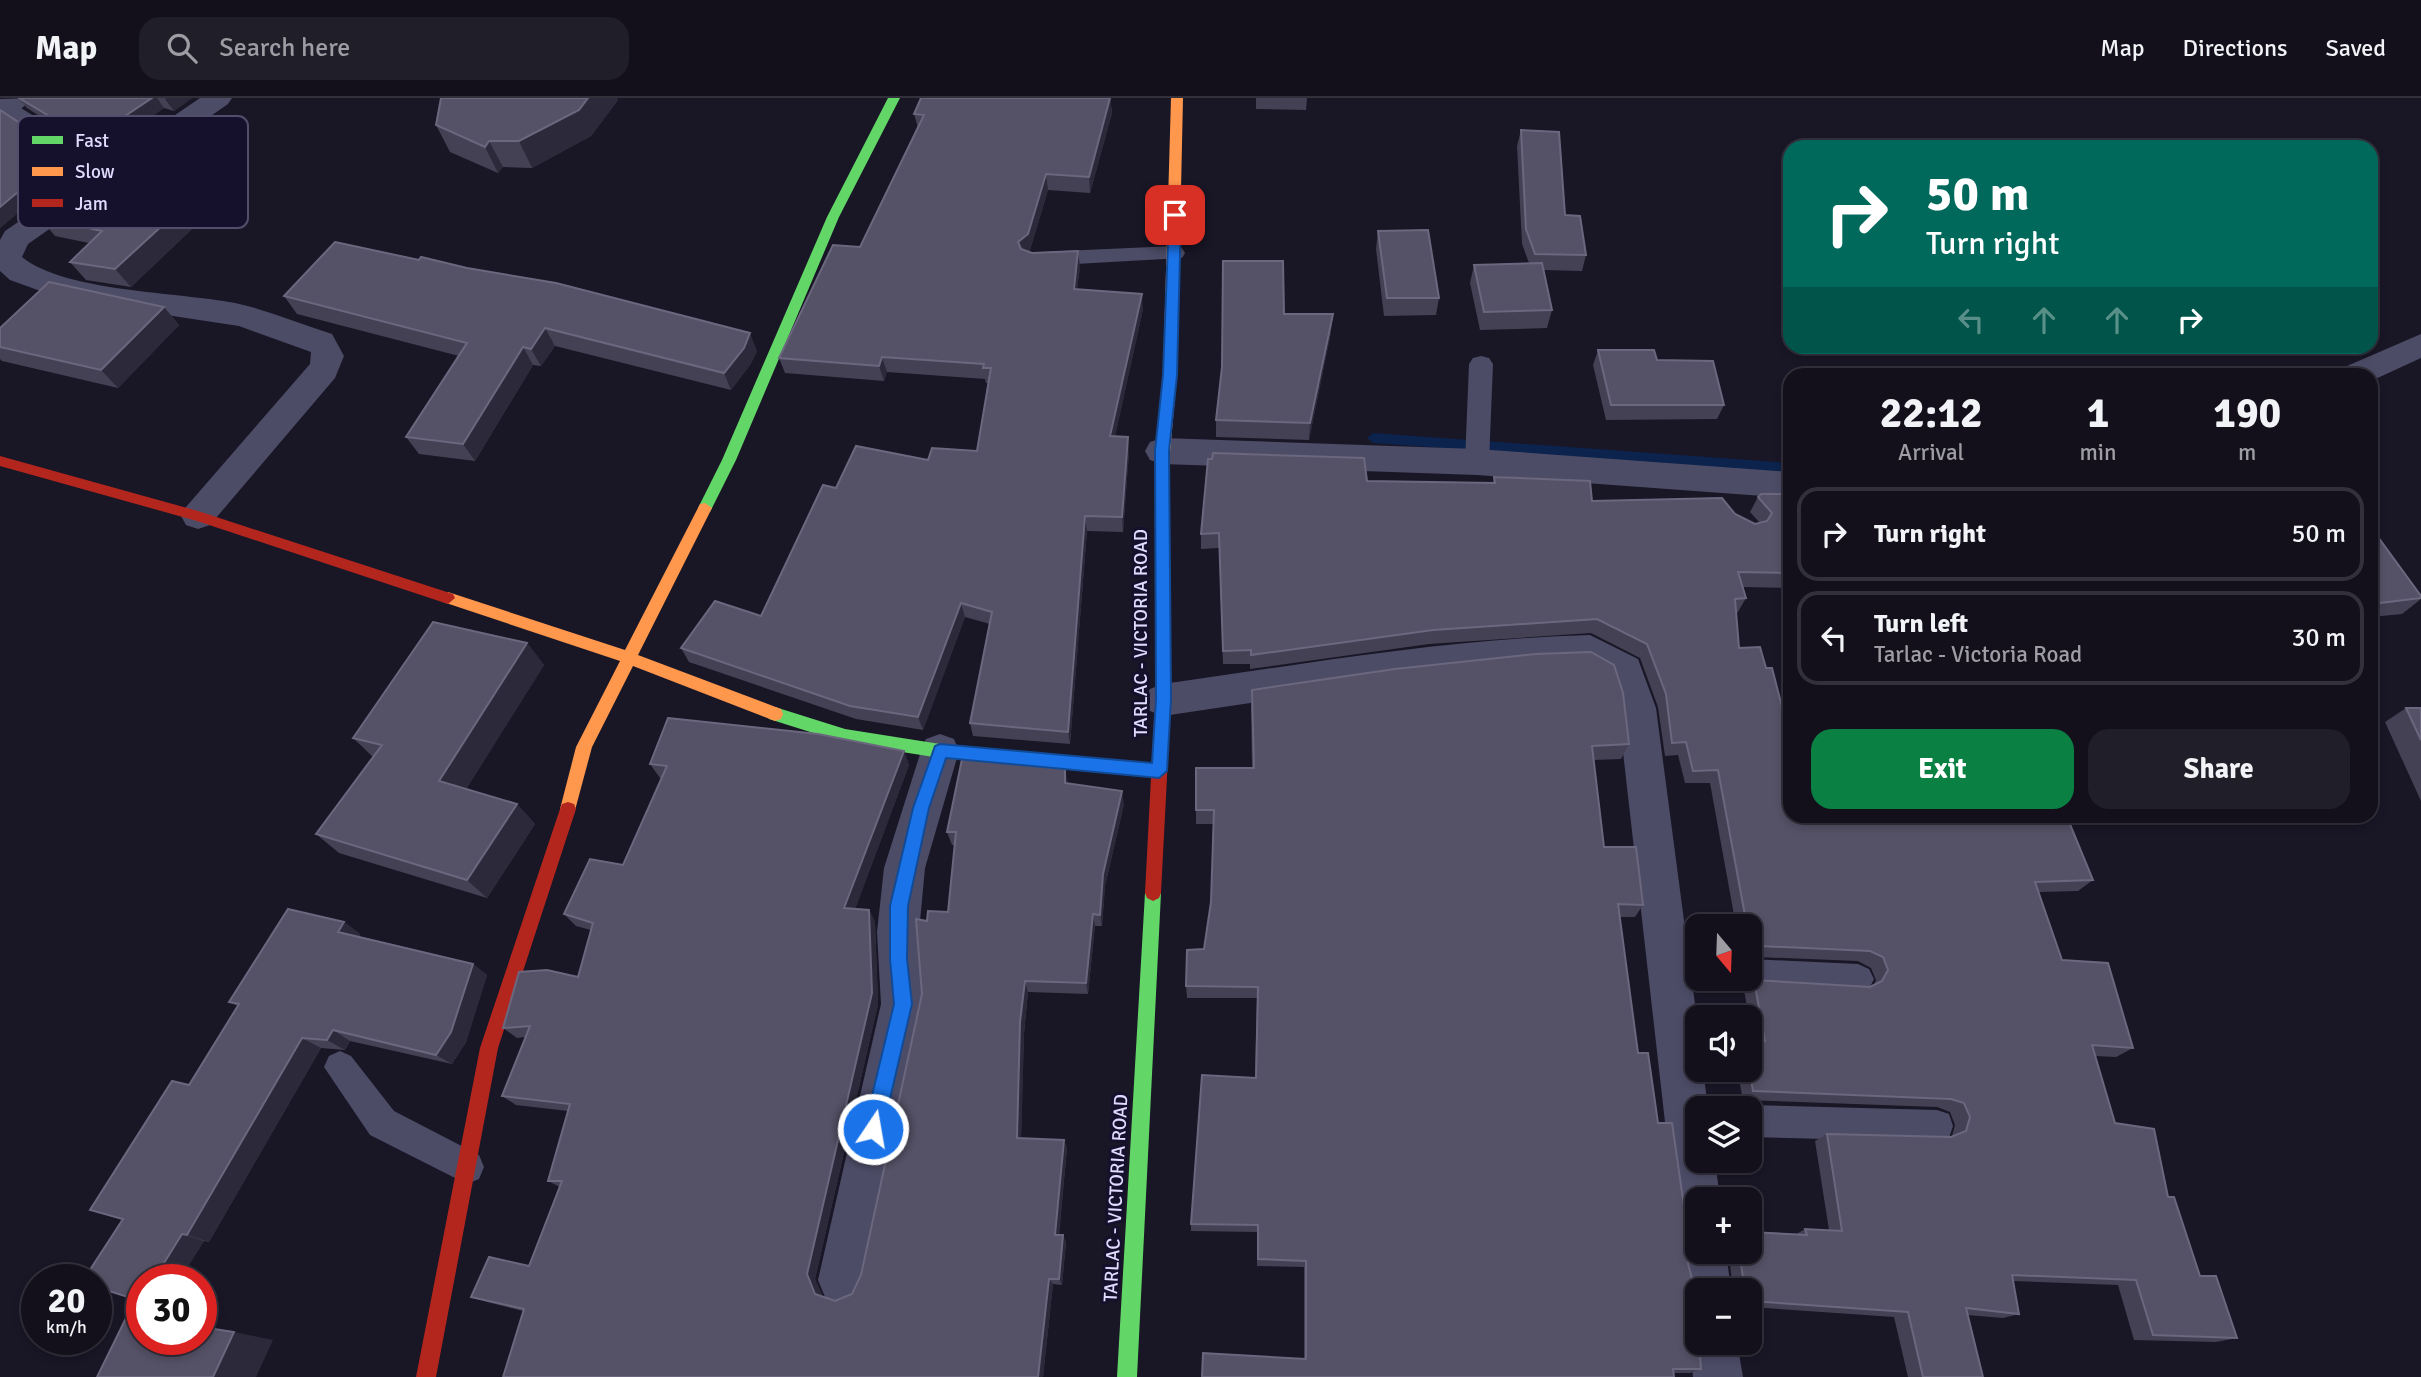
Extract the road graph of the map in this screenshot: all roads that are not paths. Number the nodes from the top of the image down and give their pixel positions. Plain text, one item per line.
1 (218, 98) edge
2 (894, 98) edge
3 (1177, 98) edge
4 (10, 105) edge
5 (25, 116) edge
6 (192, 116) edge
7 (30, 228) edge
8 (1174, 253) junction
9 (1034, 259) edge
10 (2421, 345) edge
11 (1481, 364) dead end
12 (2371, 368) edge
13 (1162, 451) junction
14 (0, 461) edge
15 (1477, 463) junction
16 (1783, 486) edge
17 (198, 516) junction
18 (629, 658) junction
19 (1163, 699) junction
20 (940, 751) junction
21 (1159, 771) junction
22 (1683, 971) edge
23 (1762, 975) edge
24 (1858, 979) dead end
25 (340, 1067) dead end
26 (1690, 1096) edge
27 (1762, 1122) edge
28 (1937, 1126) dead end
29 (467, 1167) junction
30 (842, 1280) dead end
31 (1715, 1355) edge
32 (426, 1377) edge
33 (1127, 1377) edge
34 (1718, 1377) edge

1 - 6 street
2 - 18 street
3 - 8 street, TARLAC - VICTORIA ROAD
4 - 5 lane
7 - 17 street
8 - 9 lane
8 - 13 street, TARLAC - VICTORIA ROAD
10 - 12 street
11 - 15 lane
13 - 15 street
13 - 19 street, TARLAC - VICTORIA ROAD
14 - 17 street
15 - 16 street
17 - 18 street
18 - 20 street
18 - 29 street
19 - 21 street, TARLAC - VICTORIA ROAD
19 - 22 street
20 - 21 street
20 - 30 street
21 - 33 street, TARLAC - VICTORIA ROAD
22 - 26 street
23 - 24 lane
25 - 29 lane
27 - 28 lane
29 - 32 street
31 - 34 street

